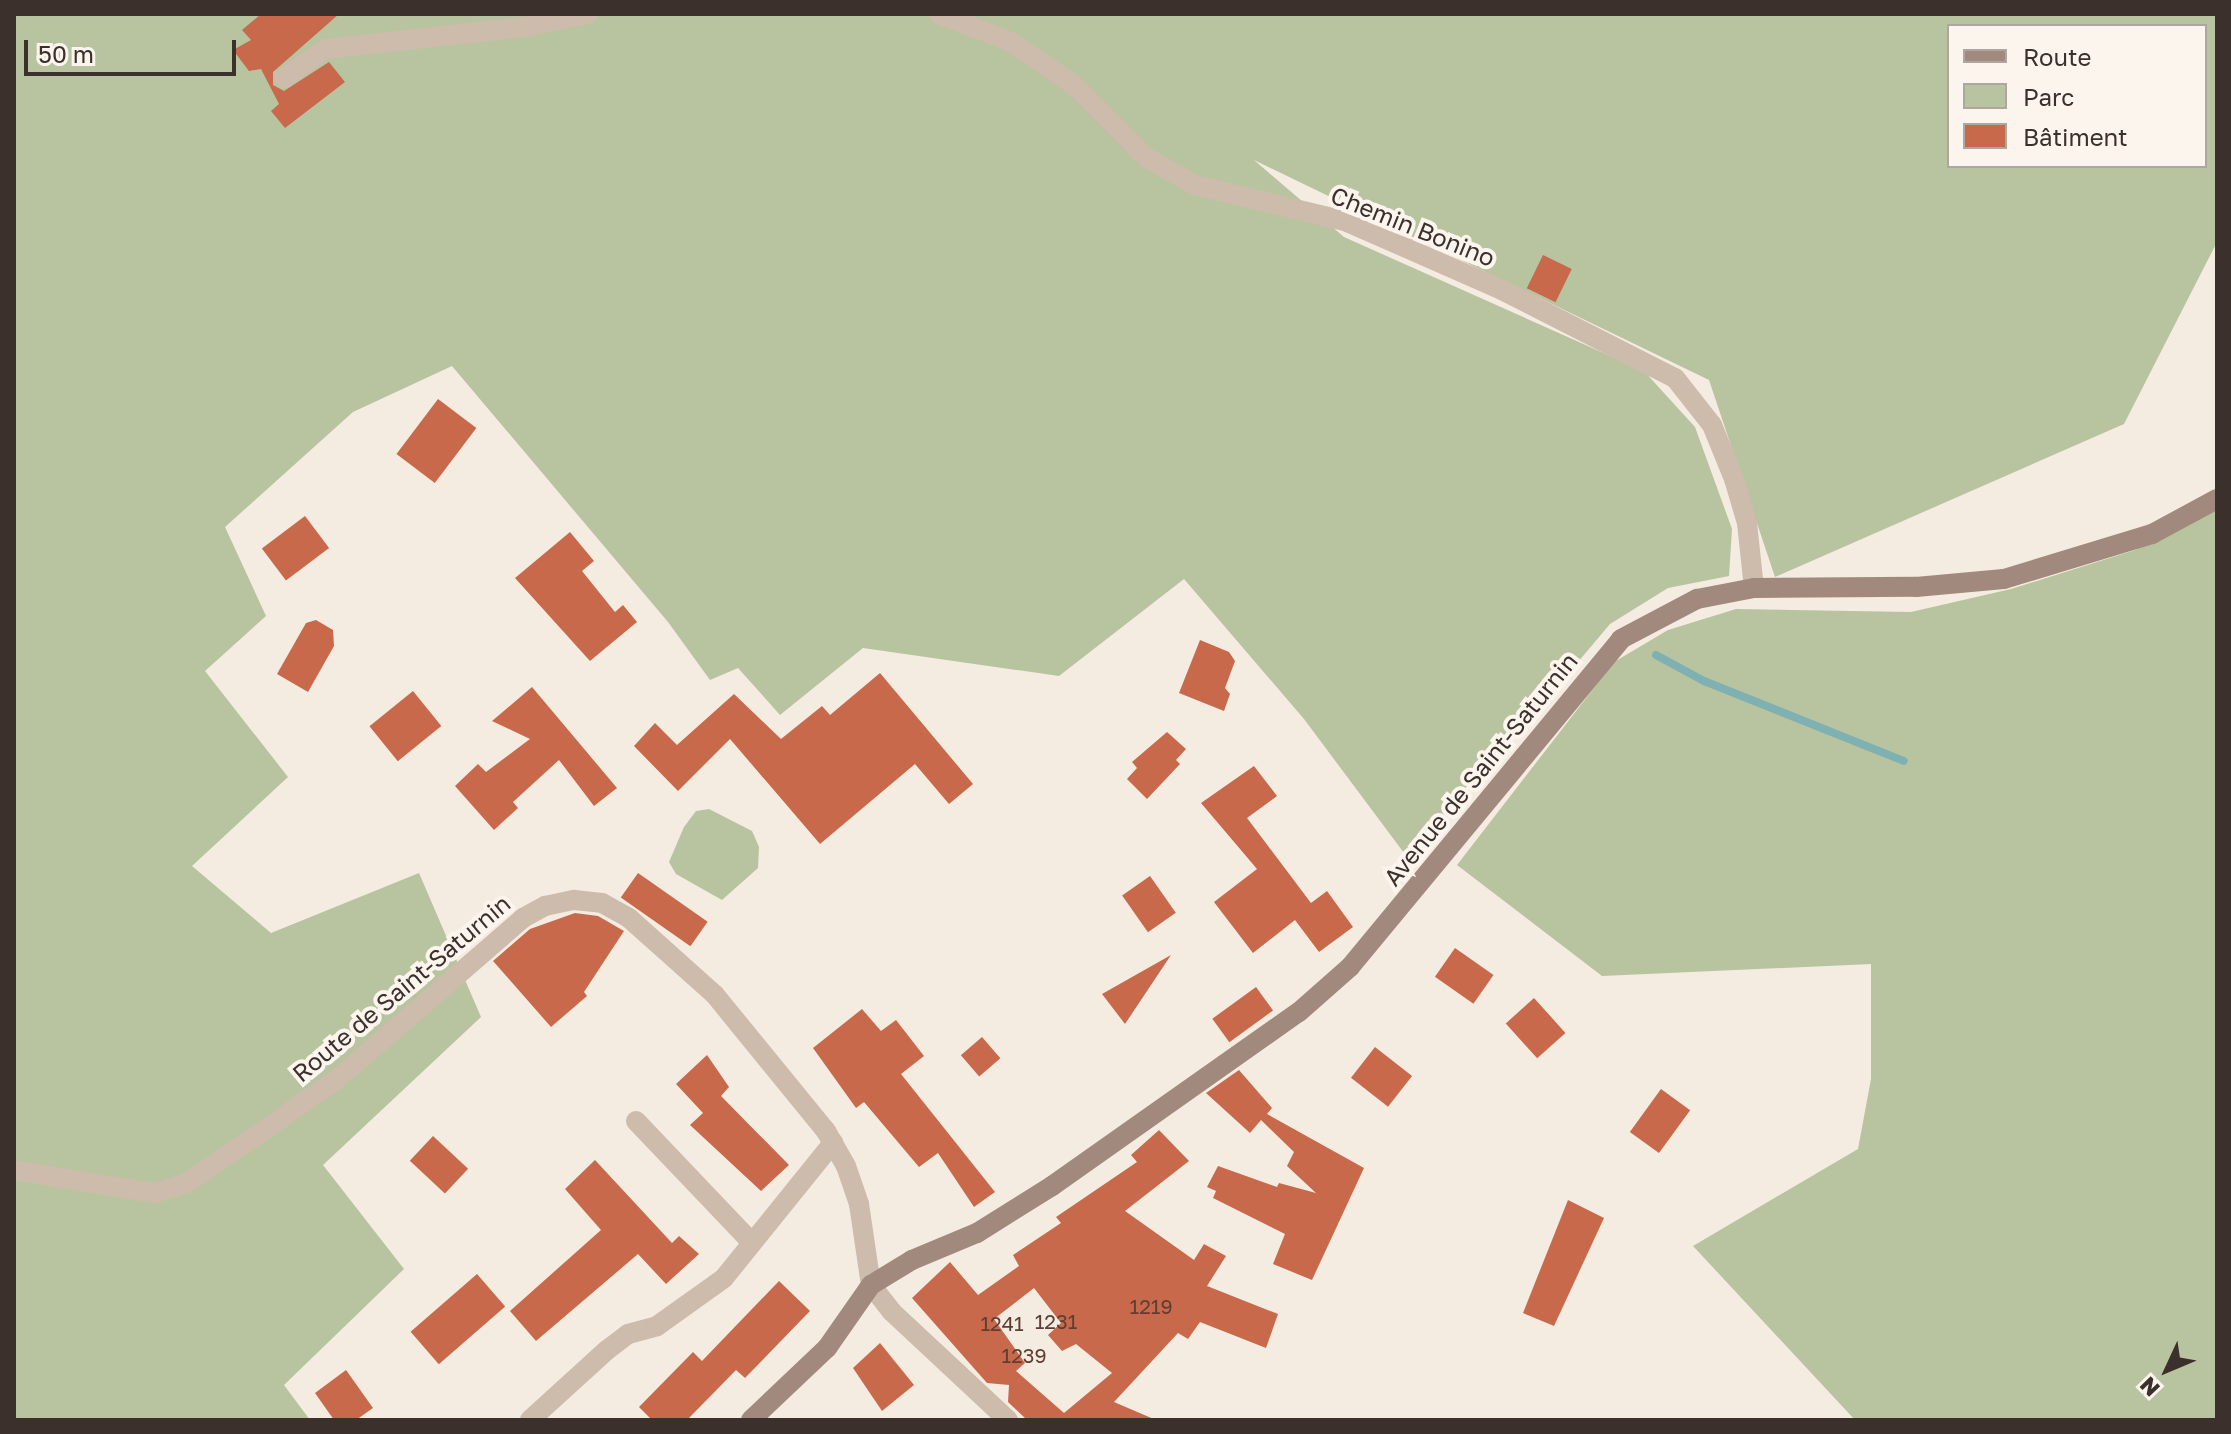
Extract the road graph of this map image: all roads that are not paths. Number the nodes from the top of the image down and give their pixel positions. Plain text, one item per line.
1 (588, 14) edge
2 (939, 14) edge
3 (284, 78) dead end
4 (2217, 499) edge
5 (1754, 588) junction
6 (636, 1121) dead end
7 (833, 1143) junction
8 (14, 1170) edge
9 (752, 1243) junction
10 (871, 1285) junction
11 (530, 1420) edge
12 (751, 1420) edge
13 (1008, 1420) edge

1 - 3 street
2 - 5 street, Chemin Bonino
4 - 5 main road, Avenue de Saint-Saturnin
5 - 10 main road, Avenue de Saint-Saturnin
6 - 9 street
7 - 8 street, Route de Saint-Saturnin
7 - 9 street
7 - 10 street, Route de Saint-Saturnin
9 - 11 street
10 - 12 main road
10 - 13 street

